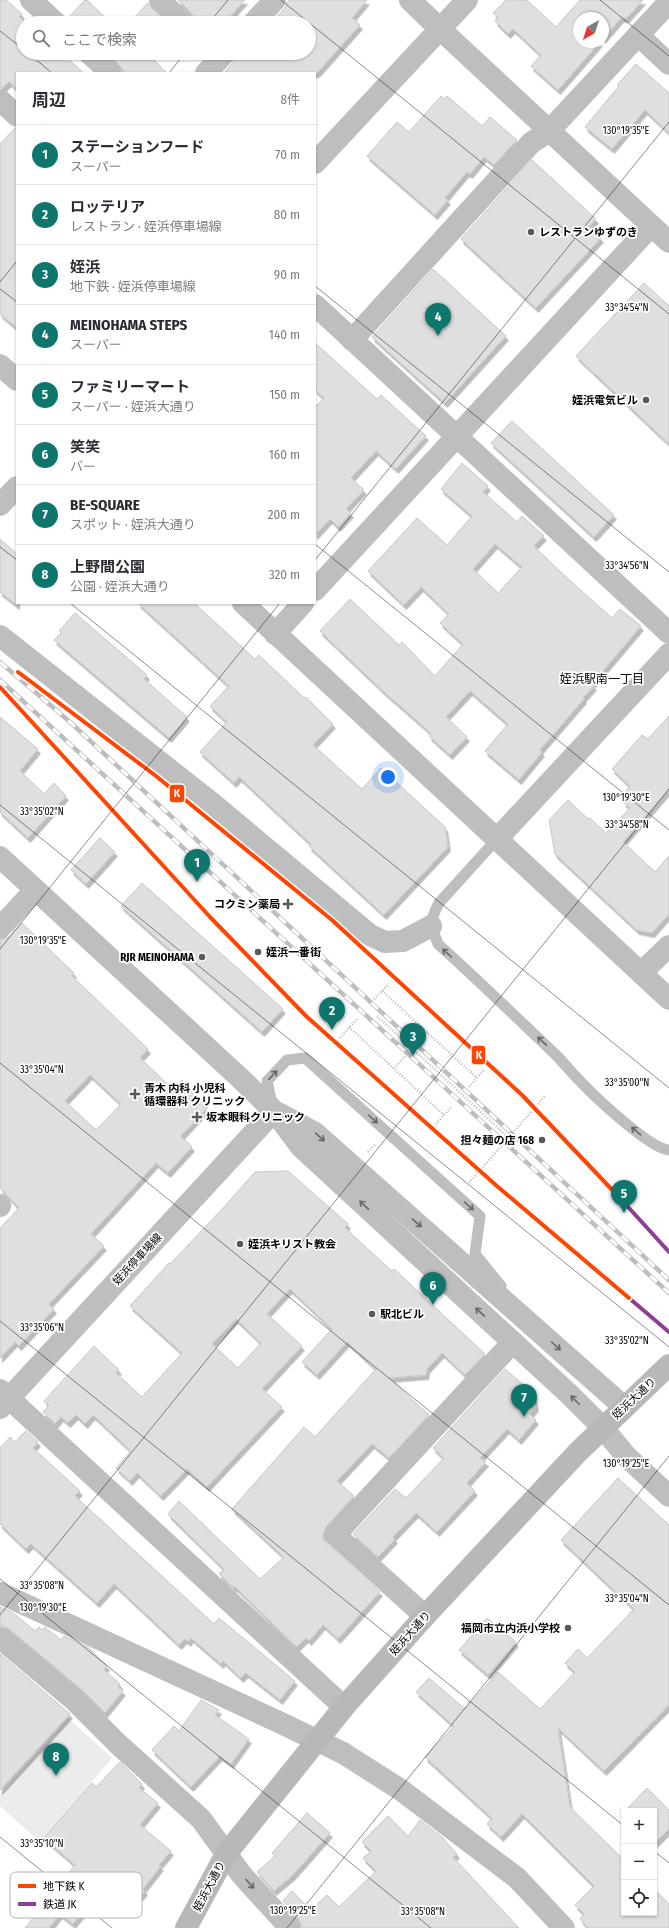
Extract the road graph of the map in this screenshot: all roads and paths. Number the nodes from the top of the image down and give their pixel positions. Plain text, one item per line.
1 (31, 0) edge
2 (160, 0) edge
3 (275, 0) edge
4 (410, 0) edge
5 (467, 0) edge
6 (669, 2) edge
7 (48, 16) edge
8 (176, 16) edge
9 (260, 16) edge
10 (440, 29) junction
11 (638, 35) junction
12 (97, 60) edge
13 (669, 64) edge
14 (110, 72) edge
15 (550, 131) junction
16 (316, 163) edge
17 (651, 226) junction
18 (669, 242) edge
19 (316, 306) edge
20 (352, 340) junction
21 (0, 364) edge
22 (16, 379) edge
23 (456, 437) junction
24 (16, 488) edge
25 (0, 505) edge
26 (316, 589) edge
27 (244, 604) edge
28 (302, 604) edge
29 (669, 633) edge
30 (275, 634) junction
31 (0, 636) edge
32 (669, 654) edge
33 (497, 839) junction
34 (0, 857) edge
35 (35, 890) junction
36 (431, 926) junction
37 (0, 928) edge
38 (669, 946) edge
39 (641, 974) junction
40 (389, 984) dead end
41 (382, 991) junction
42 (374, 999) dead end
43 (669, 999) edge
44 (377, 1016) dead end
45 (358, 1018) dead end
46 (349, 1027) junction
47 (428, 1032) junction
48 (340, 1038) dead end
49 (412, 1049) junction
50 (394, 1068) junction
51 (484, 1070) dead end
52 (477, 1078) junction
53 (469, 1087) dead end
54 (545, 1096) dead end
55 (452, 1106) dead end
56 (274, 1111) junction
57 (444, 1115) junction
58 (436, 1124) dead end
59 (388, 1132) junction
60 (509, 1138) junction
61 (669, 1150) edge
62 (367, 1153) dead end
63 (469, 1183) dead end
64 (531, 1324) junction
65 (513, 1342) junction
66 (669, 1365) edge
67 (3, 1399) edge
68 (624, 1407) junction
69 (603, 1428) junction
70 (669, 1496) edge
71 (0, 1593) edge
72 (425, 1616) junction
73 (0, 1638) edge
74 (344, 1707) junction
75 (317, 1739) junction
76 (226, 1854) junction
77 (186, 1928) edge
78 (290, 1928) edge
79 (564, 1928) edge

1 - 7 street
2 - 8 street
3 - 9 street
4 - 10 street
5 - 10 street
6 - 11 street
10 - 15 street
10 - 16 street
11 - 13 street
11 - 15 street
12 - 14 street
15 - 17 street
15 - 20 street
17 - 18 street
17 - 23 street
19 - 20 street
20 - 23 street
21 - 22 street
23 - 26 street
23 - 29 street
24 - 25 street
27 - 30 street
28 - 30 street
30 - 33 street
31 - 36 street
32 - 33 street
33 - 36 lane
33 - 39 street
34 - 35 street
35 - 37 street
35 - 56 street
61 -> 36 lane
38 - 39 street
39 - 43 street
40 - 41 path
41 - 42 path
41 - 47 path
44 - 49 path
45 - 46 path
46 - 48 path
46 - 50 path
47 - 49 path
47 - 52 path
49 - 50 path
49 - 60 path
50 - 57 path
51 - 52 path
52 - 53 path
54 - 60 path
55 - 57 path
56 -> 59 lane
56 -> 64 street
65 -> 56 street
56 - 67 street, 姪浜停車場線
57 - 58 path
59 - 62 path
59 -> 64 lane
60 - 63 path
64 -> 68 street
69 -> 65 street
65 - 72 street
66 - 68 main road, 姪浜大通り
67 - 74 street
68 - 69 main road, 姪浜大通り
69 - 70 street
69 - 72 main road, 姪浜大通り
71 - 75 street
72 - 74 main road, 姪浜大通り
73 - 76 street
74 - 75 main road, 姪浜大通り
75 - 76 main road, 姪浜大通り
75 - 79 street
76 - 77 main road, 姪浜大通り
76 -> 78 street

